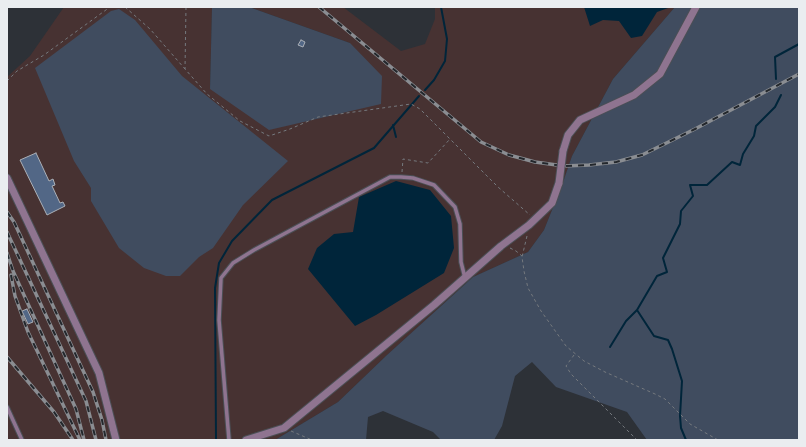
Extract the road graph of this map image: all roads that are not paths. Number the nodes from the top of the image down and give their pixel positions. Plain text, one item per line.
1 (696, 7) edge
2 (7, 178) edge
3 (465, 278) junction
4 (7, 407) edge
5 (22, 440) edge
6 (116, 440) edge
7 (229, 440) edge
8 (246, 440) edge

1 - 3 street, bridge
2 - 6 street
3 - 7 lane
3 - 8 street
4 - 5 lane

